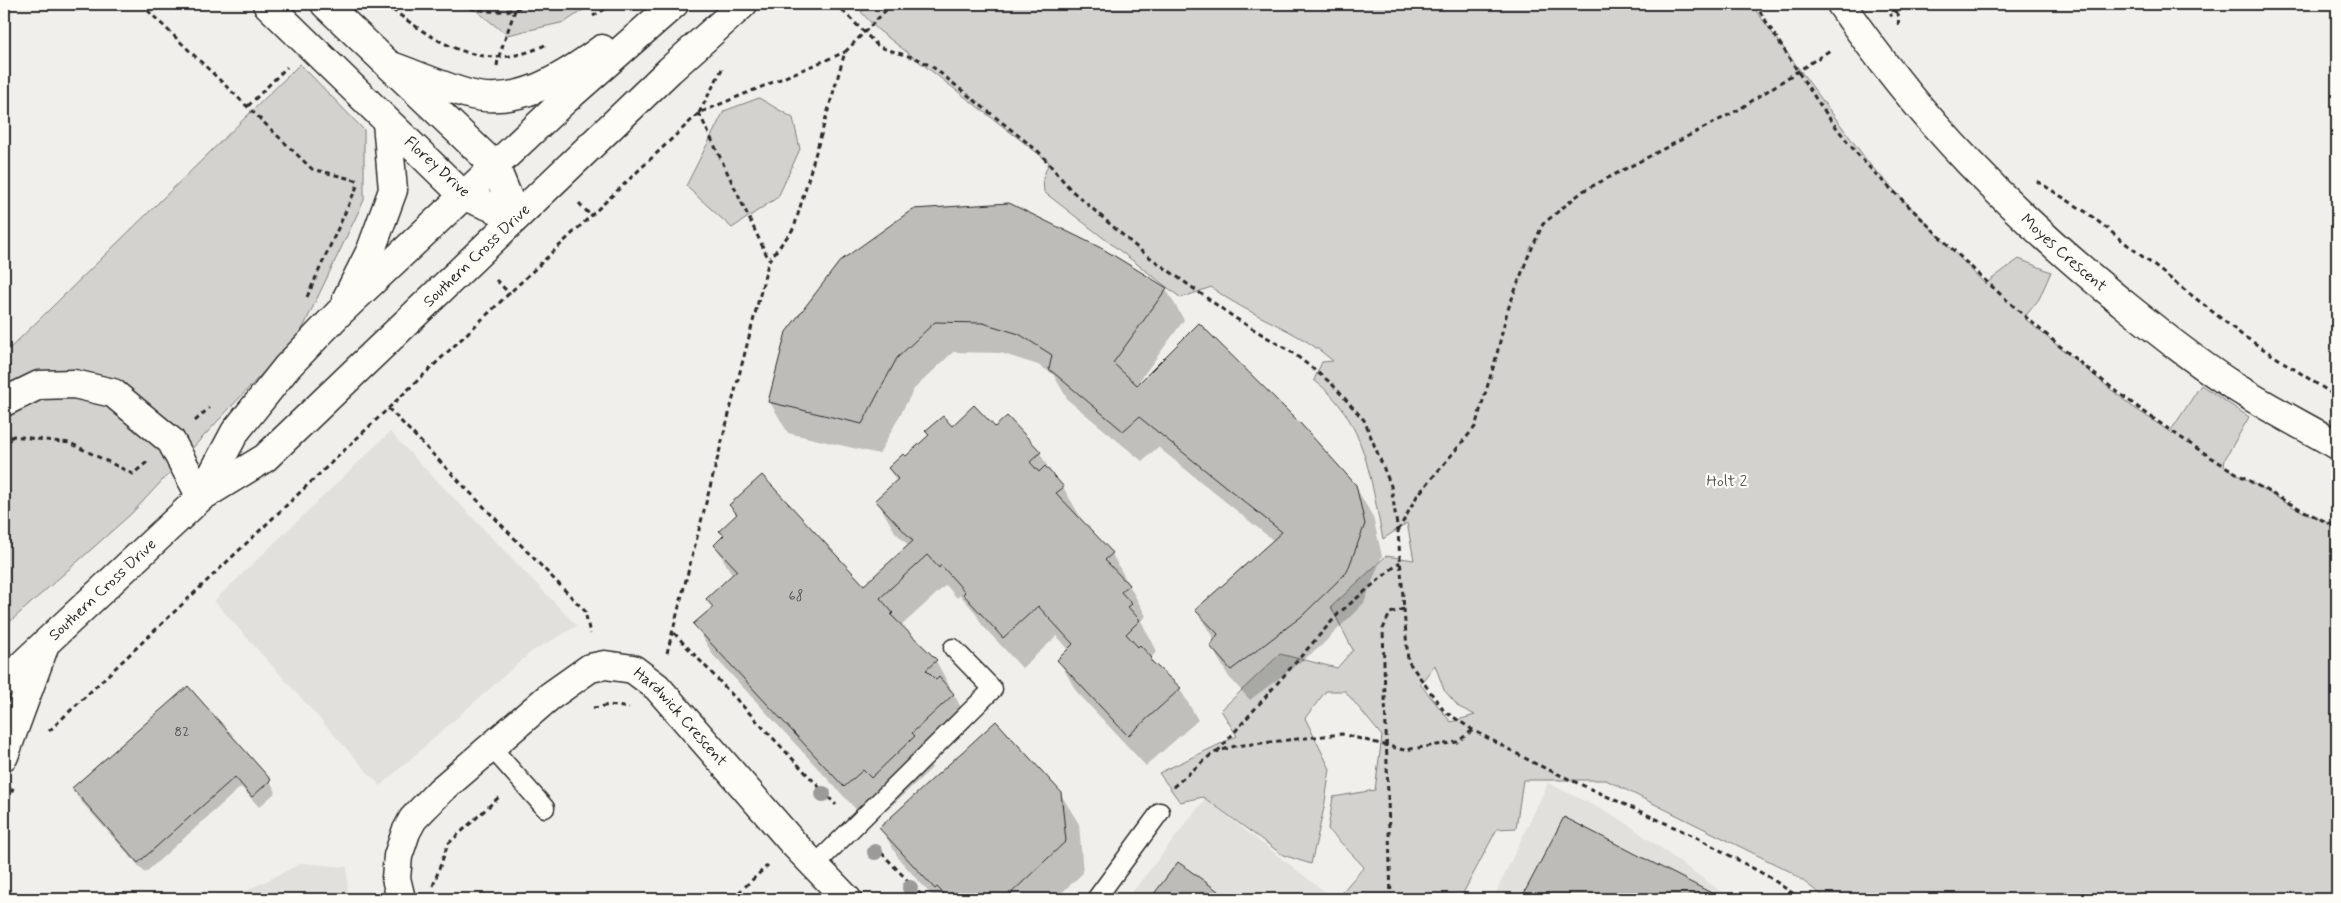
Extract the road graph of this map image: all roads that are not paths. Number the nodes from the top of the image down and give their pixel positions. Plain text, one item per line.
1 (268, 4) edge
2 (325, 4) edge
3 (662, 4) edge
4 (674, 4) edge
5 (743, 4) edge
6 (1842, 4) edge
7 (389, 65) junction
8 (387, 122) junction
9 (495, 166) junction
10 (464, 196) junction
11 (516, 217) junction
12 (339, 314) junction
13 (4, 402) edge
14 (2337, 445) edge
15 (201, 497) junction
16 (45, 644) junction
17 (953, 648) dead end
18 (4, 682) edge
19 (491, 747) junction
20 (4, 756) edge
21 (545, 808) dead end
22 (1160, 812) road end
23 (815, 865) junction
24 (401, 899) edge
25 (847, 899) edge
26 (1096, 899) edge

1 - 8 main road, Florey Drive
2 - 7 main road
3 - 7 main road
4 - 9 main road, Southern Cross Drive
5 - 11 main road, Southern Cross Drive
6 - 14 main road, Moyes Crescent
7 - 9 main road
8 - 10 main road, Florey Drive
8 - 12 main road
9 - 10 main road, Southern Cross Drive
9 - 11 main road
10 - 11 main road, Florey Drive
10 - 12 main road, Southern Cross Drive
11 - 15 main road, Southern Cross Drive
12 - 15 main road, Southern Cross Drive
13 - 15 main road
15 - 16 main road, Southern Cross Drive
16 - 18 main road, Southern Cross Drive
16 - 20 main road
17 - 23 lane
19 - 21 lane
19 - 23 main road, Hardwick Crescent
19 - 24 main road, Hardwick Crescent
22 - 26 lane
23 - 25 main road, Hardwick Crescent

